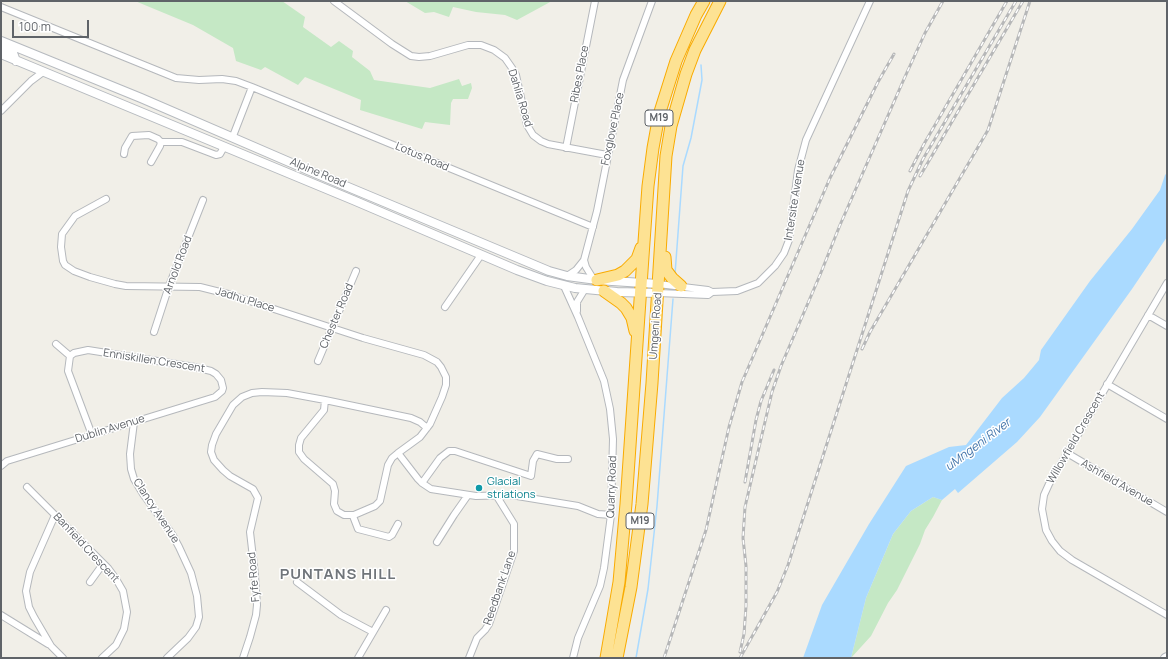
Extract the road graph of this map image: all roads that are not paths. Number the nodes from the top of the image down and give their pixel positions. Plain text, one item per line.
1 (334, 1) edge
2 (595, 1) edge
3 (652, 1) edge
4 (704, 1) edge
5 (720, 1) edge
6 (870, 1) edge
7 (1, 7) edge
8 (1, 41) edge
9 (1, 46) edge
10 (1, 54) edge
11 (16, 60) junction
12 (43, 72) junction
13 (252, 87) junction
14 (165, 108) junction
15 (1, 111) edge
16 (182, 129) junction
17 (233, 136) junction
18 (161, 142) junction
19 (566, 148) junction
20 (222, 150) junction
21 (124, 154) dead end
22 (607, 155) junction
23 (151, 162) dead end
24 (664, 172) junction
25 (342, 184) junction
26 (106, 199) dead end
27 (203, 200) dead end
28 (353, 200) junction
29 (593, 227) junction
30 (644, 242) junction
31 (482, 255) junction
32 (584, 260) junction
33 (356, 271) dead end
34 (567, 276) junction
35 (596, 280) junction
36 (1167, 283) edge
37 (169, 286) junction
38 (564, 286) junction
39 (681, 286) junction
40 (641, 288) junction
41 (658, 288) junction
42 (585, 289) junction
43 (604, 290) junction
44 (712, 292) junction
45 (445, 307) dead end
46 (1148, 315) junction
47 (578, 317) junction
48 (1167, 326) edge
49 (331, 328) junction
50 (154, 332) dead end
51 (638, 340) junction
52 (56, 344) dead end
53 (70, 356) junction
54 (318, 361) dead end
55 (1107, 384) junction
56 (220, 394) joint
57 (325, 400) junction
58 (1167, 419) edge
59 (134, 422) junction
60 (427, 428) junction
61 (92, 435) junction
62 (398, 453) junction
63 (1067, 453) junction
64 (568, 459) dead end
65 (1, 466) edge
66 (422, 483) junction
67 (27, 487) dead end
68 (468, 495) junction
69 (496, 495) junction
70 (1167, 512) edge
71 (55, 515) junction
72 (611, 515) junction
73 (353, 516) junction
74 (398, 524) dead end
75 (437, 542) dead end
76 (103, 564) junction
77 (90, 582) dead end
78 (297, 582) dead end
79 (386, 610) dead end
80 (1, 615) edge
81 (1167, 615) edge
82 (373, 632) junction
83 (51, 646) junction
84 (63, 658) edge
85 (102, 658) edge
86 (167, 658) edge
87 (243, 658) edge
88 (358, 658) edge
89 (469, 658) edge
90 (573, 658) edge
91 (606, 658) edge
92 (618, 658) edge

1 - 19 street, Dahlia Road
2 - 19 street, Ribes Place
3 - 22 street, Foxglove Place
4 - 30 highway, Umgeni Road / M19
5 - 24 highway, Umgeni Road / M19
6 - 44 street, Intersite Avenue
7 - 13 street, Lotus Road
8 - 14 main road, Alpine Road
9 - 11 main road
10 - 11 main road, Alpine Road
11 - 12 main road, Alpine Road
12 - 15 street
12 - 16 main road, Alpine Road
13 - 17 street
13 - 29 street, Lotus Road
14 - 16 main road
14 - 17 main road, Alpine Road
16 - 20 main road, Alpine Road
17 - 25 main road, Alpine Road
18 - 20 street
18 - 21 street
18 - 23 street
19 - 22 street, Dahlia Road
20 - 28 main road, Alpine Road
22 - 29 street, Foxglove Place
24 - 39 highway
24 - 41 highway, Umgeni Road / M19
25 - 28 main road
25 - 34 main road, Alpine Road
26 - 37 street, Jadhu Place
27 - 37 street, Arnold Road
28 - 31 main road, Alpine Road
29 - 32 street, Foxglove Place
30 - 35 highway
30 - 40 highway, Umgeni Road / M19
31 - 38 main road, Alpine Road
31 - 45 street
32 - 34 street, Foxglove Place
32 - 35 street
33 - 49 street, Chester Road
34 - 35 main road, Alpine Road
35 - 40 main road, Alpine Road
36 - 46 street, Willowfield Crescent
37 - 49 street, Jadhu Place
37 - 50 street, Arnold Road
38 - 42 main road, Alpine Road
38 - 47 street, Quarry Road
39 - 41 street, Intersite Avenue
39 - 44 street, Intersite Avenue
40 - 41 main road
40 - 43 main road, Alpine Road
40 - 51 highway, Umgeni Road / M19
41 - 44 street, Intersite Avenue
41 - 92 highway, Umgeni Road / M19
42 - 43 main road, Alpine Road
42 - 47 street, Quarry Road
43 - 51 highway
46 - 48 street
46 - 55 street, Willowfield Crescent
47 - 72 street, Quarry Road
49 - 54 street, Chester Road
49 - 60 street, Jadhu Place
51 - 91 highway, Umgeni Road / M19
52 - 53 street
53 - 56 street, Enniskillen Crescent
53 - 61 street
55 - 58 street
55 - 63 street, Willowfield Crescent
56 - 59 street, Dublin Avenue
57 - 60 street
57 - 73 street
57 - 87 street, Fyfe Road
59 - 61 street, Dublin Avenue
59 - 86 street, Clancy Avenue
60 - 62 street
61 - 65 street, Dublin Avenue
62 - 66 street
62 - 73 street
63 - 70 street, Ashfield Avenue
63 - 81 street, Willowfield Crescent
64 - 66 street
66 - 68 street
67 - 71 street, Banfield Crescent
68 - 69 street
68 - 75 street
69 - 72 street
69 - 89 street, Reedbank Lane
71 - 76 street, Banfield Crescent
71 - 83 street
72 - 90 street, Quarry Road
73 - 74 street
76 - 77 street
76 - 85 street, Banfield Crescent
78 - 82 street
79 - 82 street
80 - 83 street
82 - 88 street
83 - 84 street

